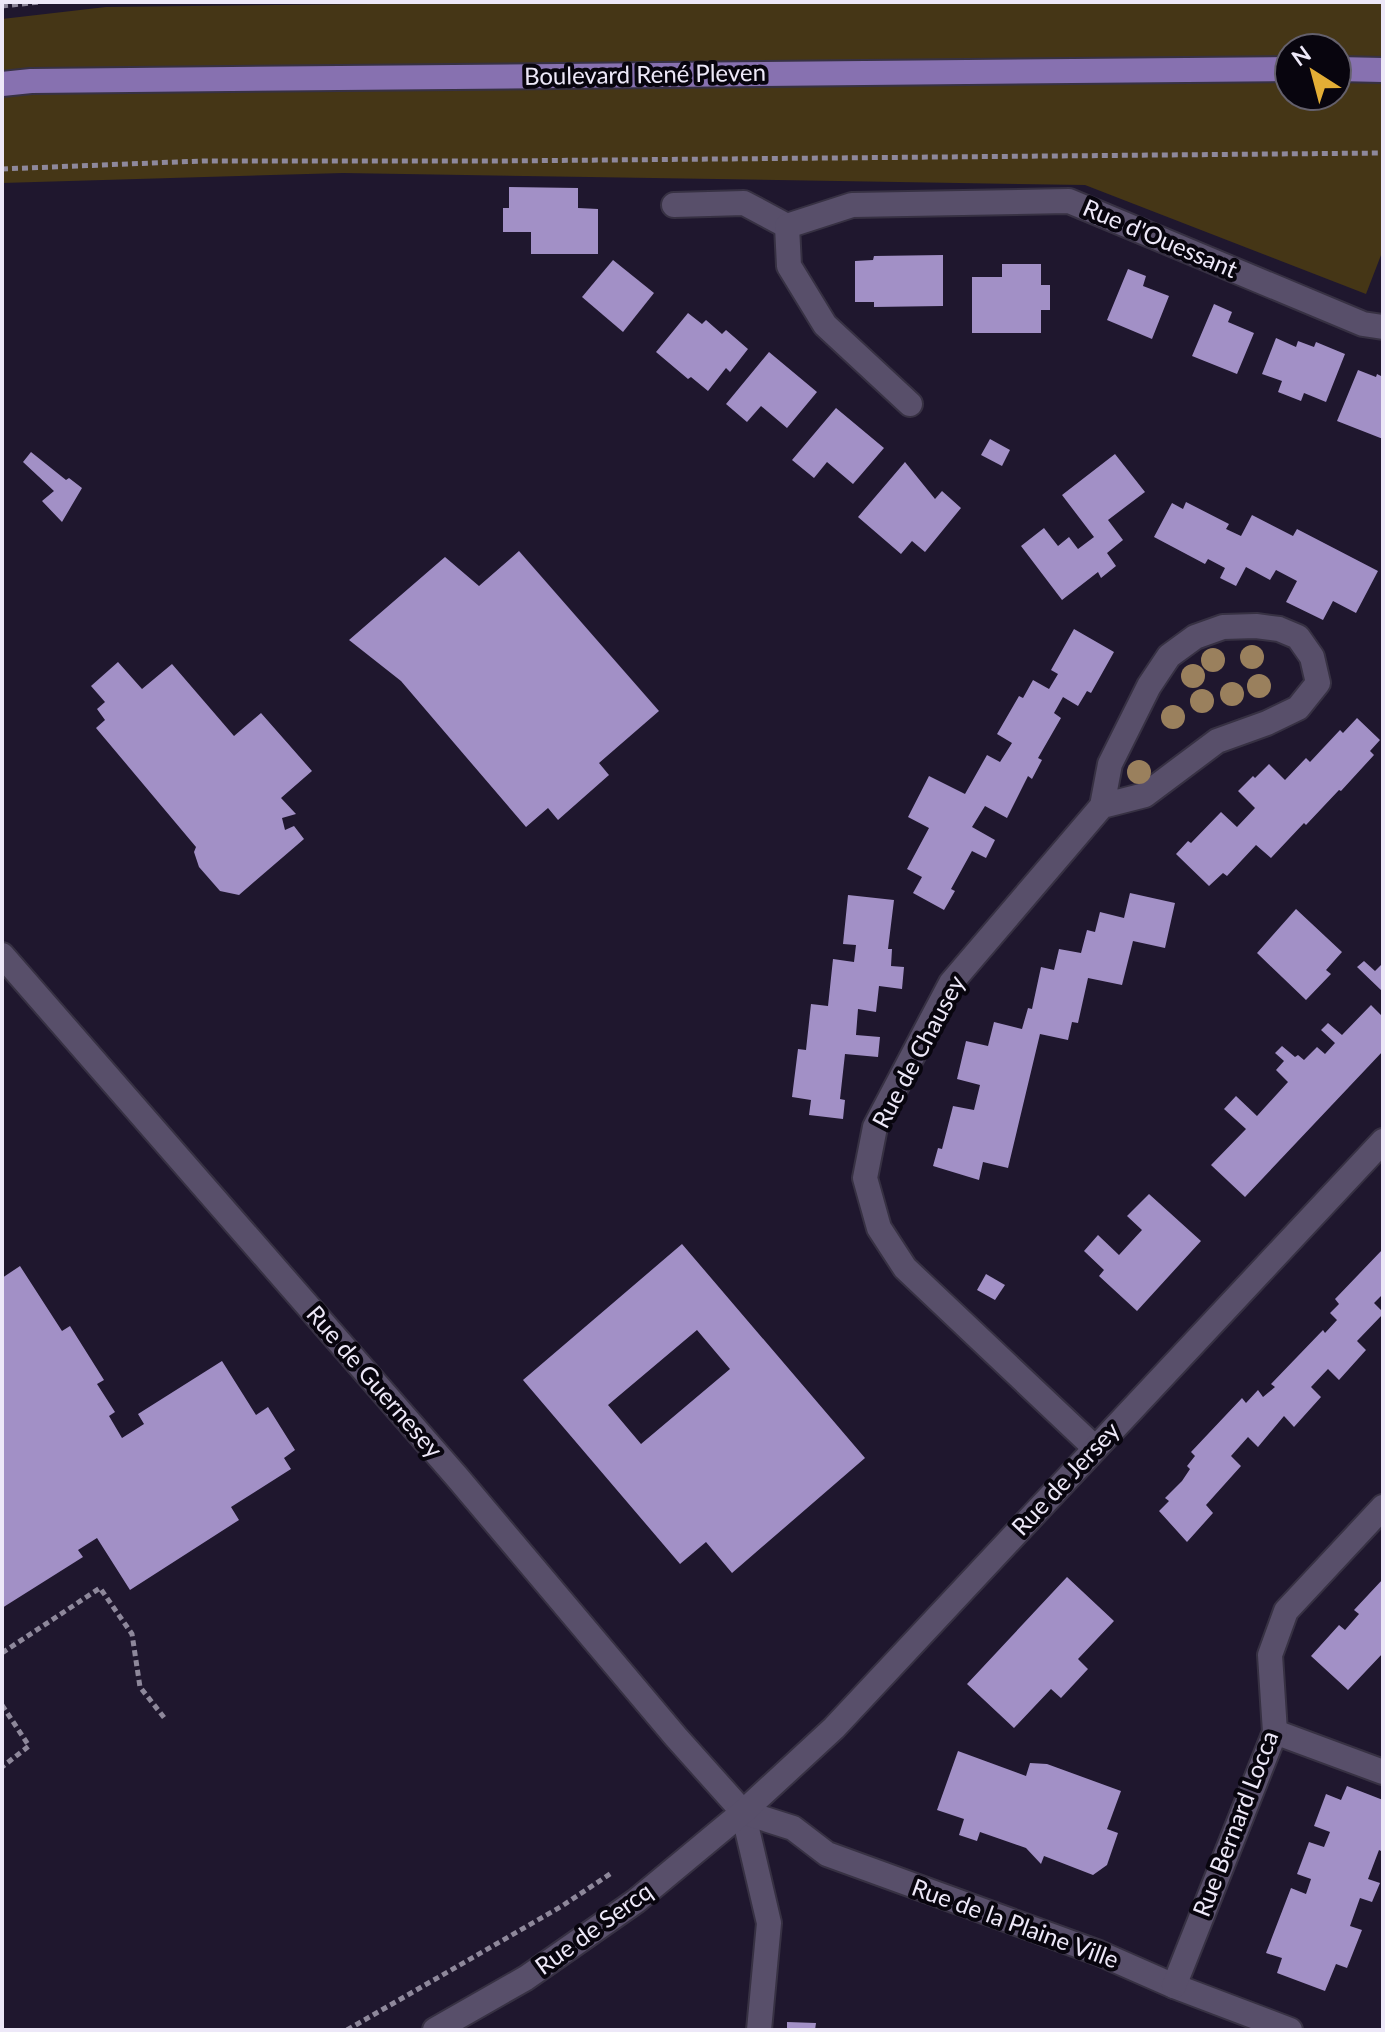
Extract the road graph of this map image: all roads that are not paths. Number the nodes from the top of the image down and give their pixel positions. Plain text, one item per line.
1 (1273, 69) edge
2 (1353, 69) edge
3 (1383, 70) edge
4 (2, 84) edge
5 (674, 205) dead end
6 (787, 226) junction
7 (1383, 327) edge
8 (910, 404) dead end
9 (1102, 806) junction
10 (2, 955) edge
11 (1383, 1141) edge
12 (1095, 1448) junction
13 (1383, 1507) edge
14 (1275, 1732) junction
15 (1383, 1772) edge
16 (743, 1812) junction
17 (1174, 1986) junction
18 (435, 2030) edge
19 (759, 2030) edge
20 (1290, 2030) edge

1 - 4 main road, Boulevard René Pleven
2 - 3 main road
5 - 6 street
6 - 7 street, Rue d'Ouessant
6 - 8 street
9 - 9 street, Rue de Chausey
9 - 12 street, Rue de Chausey
10 - 16 street, Rue de Guernesey
11 - 12 street, Rue de Jersey
12 - 16 street, Rue de Jersey
13 - 14 street, Rue Bernard Locca
14 - 15 street
14 - 17 street, Rue Bernard Locca
16 - 17 street, Rue de la Plaine Ville
16 - 18 street, Rue de Sercq
16 - 19 street
17 - 20 street, Rue de la Plaine Ville

